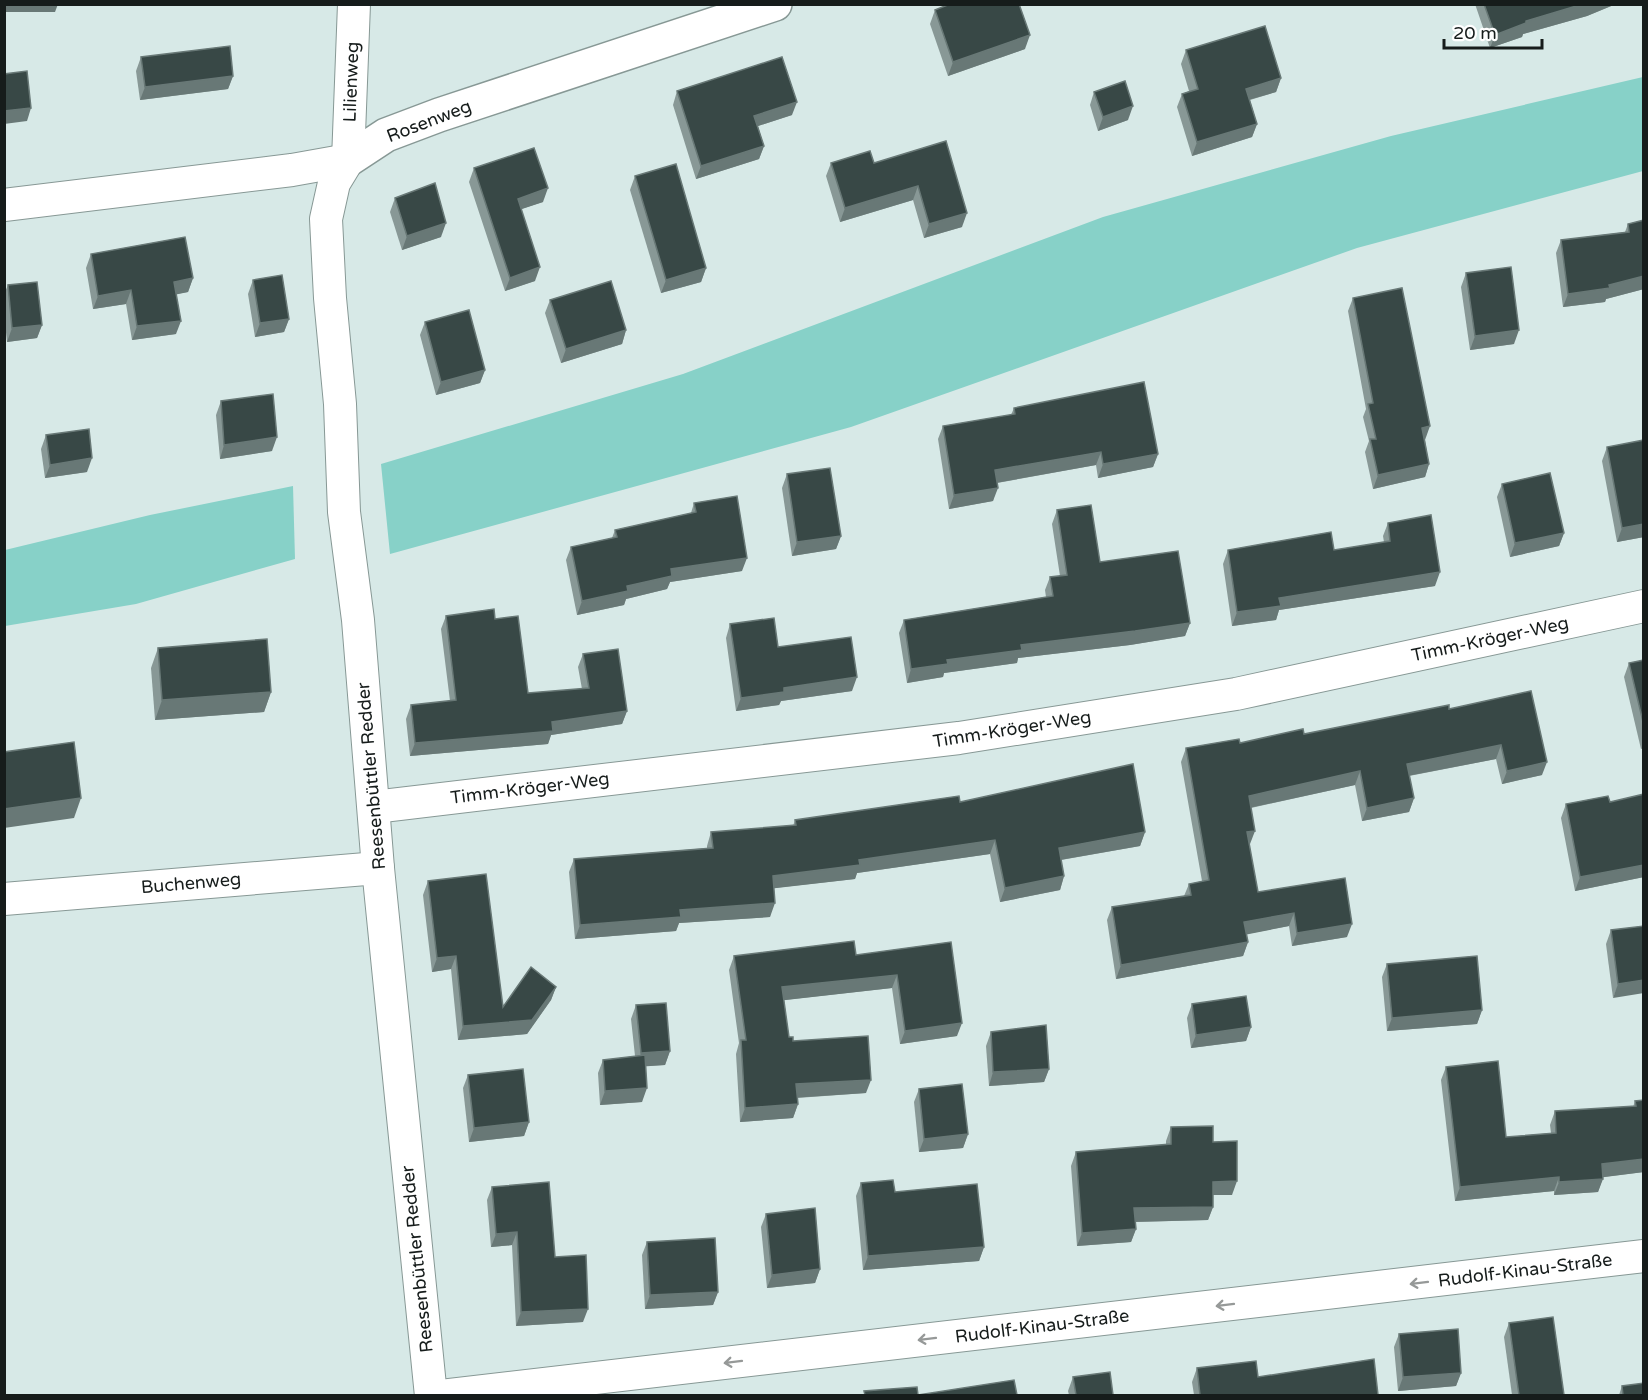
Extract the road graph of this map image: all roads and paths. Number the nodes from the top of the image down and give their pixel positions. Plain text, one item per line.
1 (354, 4) edge
2 (776, 4) edge
3 (348, 160) junction
4 (4, 205) edge
5 (1644, 606) edge
6 (374, 807) junction
7 (378, 868) junction
8 (4, 899) edge
9 (1644, 1256) edge
10 (431, 1395) edge
11 (441, 1395) edge

1 - 3 street, Lilienweg
2 - 3 street, Rosenweg
3 - 4 street, Rosenweg
3 - 6 street, Reesenbüttler Redder
5 - 6 street, Timm-Kröger-Weg
6 - 7 street, Reesenbüttler Redder
7 - 8 street, Buchenweg
7 - 10 street, Reesenbüttler Redder
9 -> 11 street, Rudolf-Kinau-Straße

